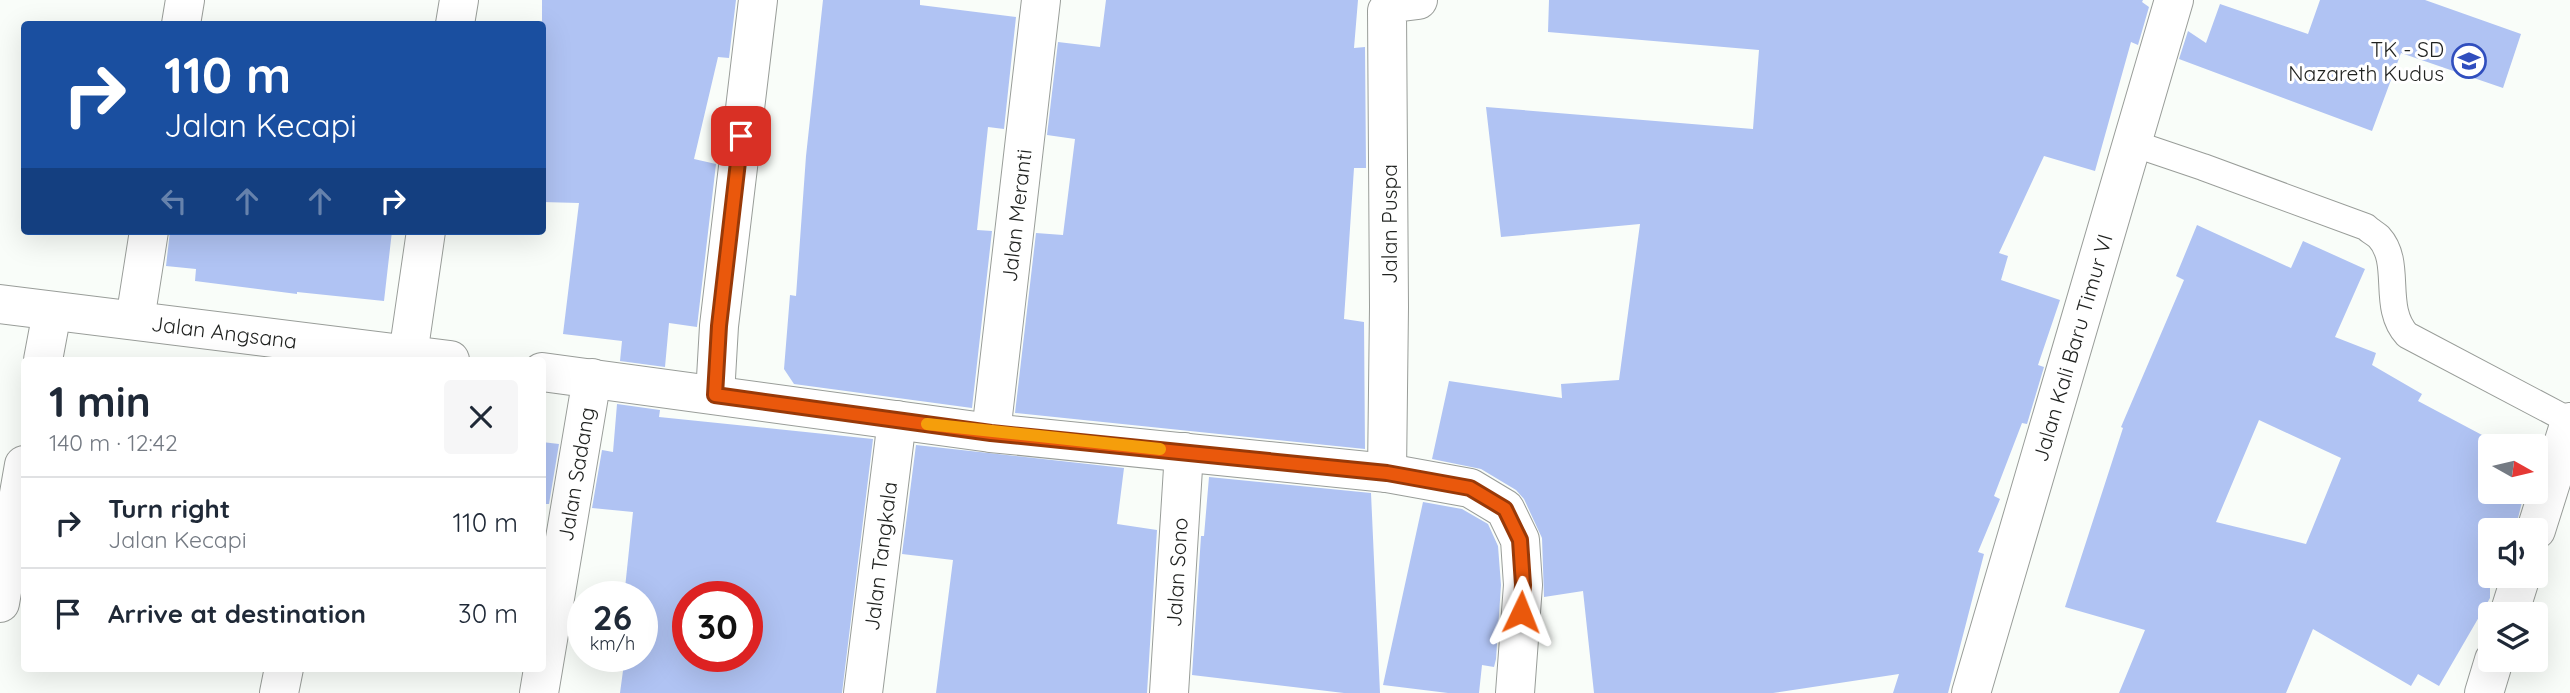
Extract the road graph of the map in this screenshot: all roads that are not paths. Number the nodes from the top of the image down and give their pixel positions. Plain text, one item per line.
1 (185, 0) edge
2 (458, 0) edge
3 (758, 0) edge
4 (1041, 0) edge
5 (1418, 0) edge
6 (2174, 0) edge
7 (182, 21) edge
8 (455, 21) edge
9 (2132, 143) junction
10 (148, 235) edge
11 (425, 235) edge
12 (0, 304) edge
13 (52, 312) junction
14 (135, 320) junction
15 (408, 355) junction
16 (44, 357) edge
17 (425, 357) edge
18 (546, 372) edge
19 (592, 378) junction
20 (715, 395) junction
21 (897, 420) junction
22 (2570, 422) edge
23 (991, 433) junction
24 (1184, 452) junction
25 (1387, 473) junction
26 (21, 504) edge
27 (2540, 518) edge
28 (17, 555) edge
29 (0, 603) edge
30 (546, 637) edge
31 (283, 672) edge
32 (542, 672) edge
33 (2490, 672) edge
34 (279, 693) edge
35 (539, 693) edge
36 (863, 693) edge
37 (1169, 693) edge
38 (1515, 693) edge
39 (1971, 693) edge
40 (2484, 693) edge

1 - 7 street
2 - 8 street
3 - 20 street
4 - 23 street, Jalan Meranti
5 - 25 street, Jalan Puspa
6 - 9 street, Jalan Kali Baru Timur VI
9 - 22 lane
9 - 39 street, Jalan Kali Baru Timur VI
10 - 14 street
11 - 15 street
12 - 13 street, Jalan Angsana
13 - 14 street, Jalan Angsana
13 - 16 street
14 - 15 street, Jalan Angsana
15 - 17 street, Jalan Angsana
18 - 19 street
19 - 20 street
19 - 30 street, Jalan Sadang
20 - 21 street
21 - 23 street
21 - 36 street, Jalan Tangkala
22 - 27 street
23 - 24 street
24 - 25 street
24 - 37 street, Jalan Sono
25 - 38 street
26 - 28 street
28 - 29 street
31 - 34 street
32 - 35 street, Jalan Sadang
33 - 40 street

